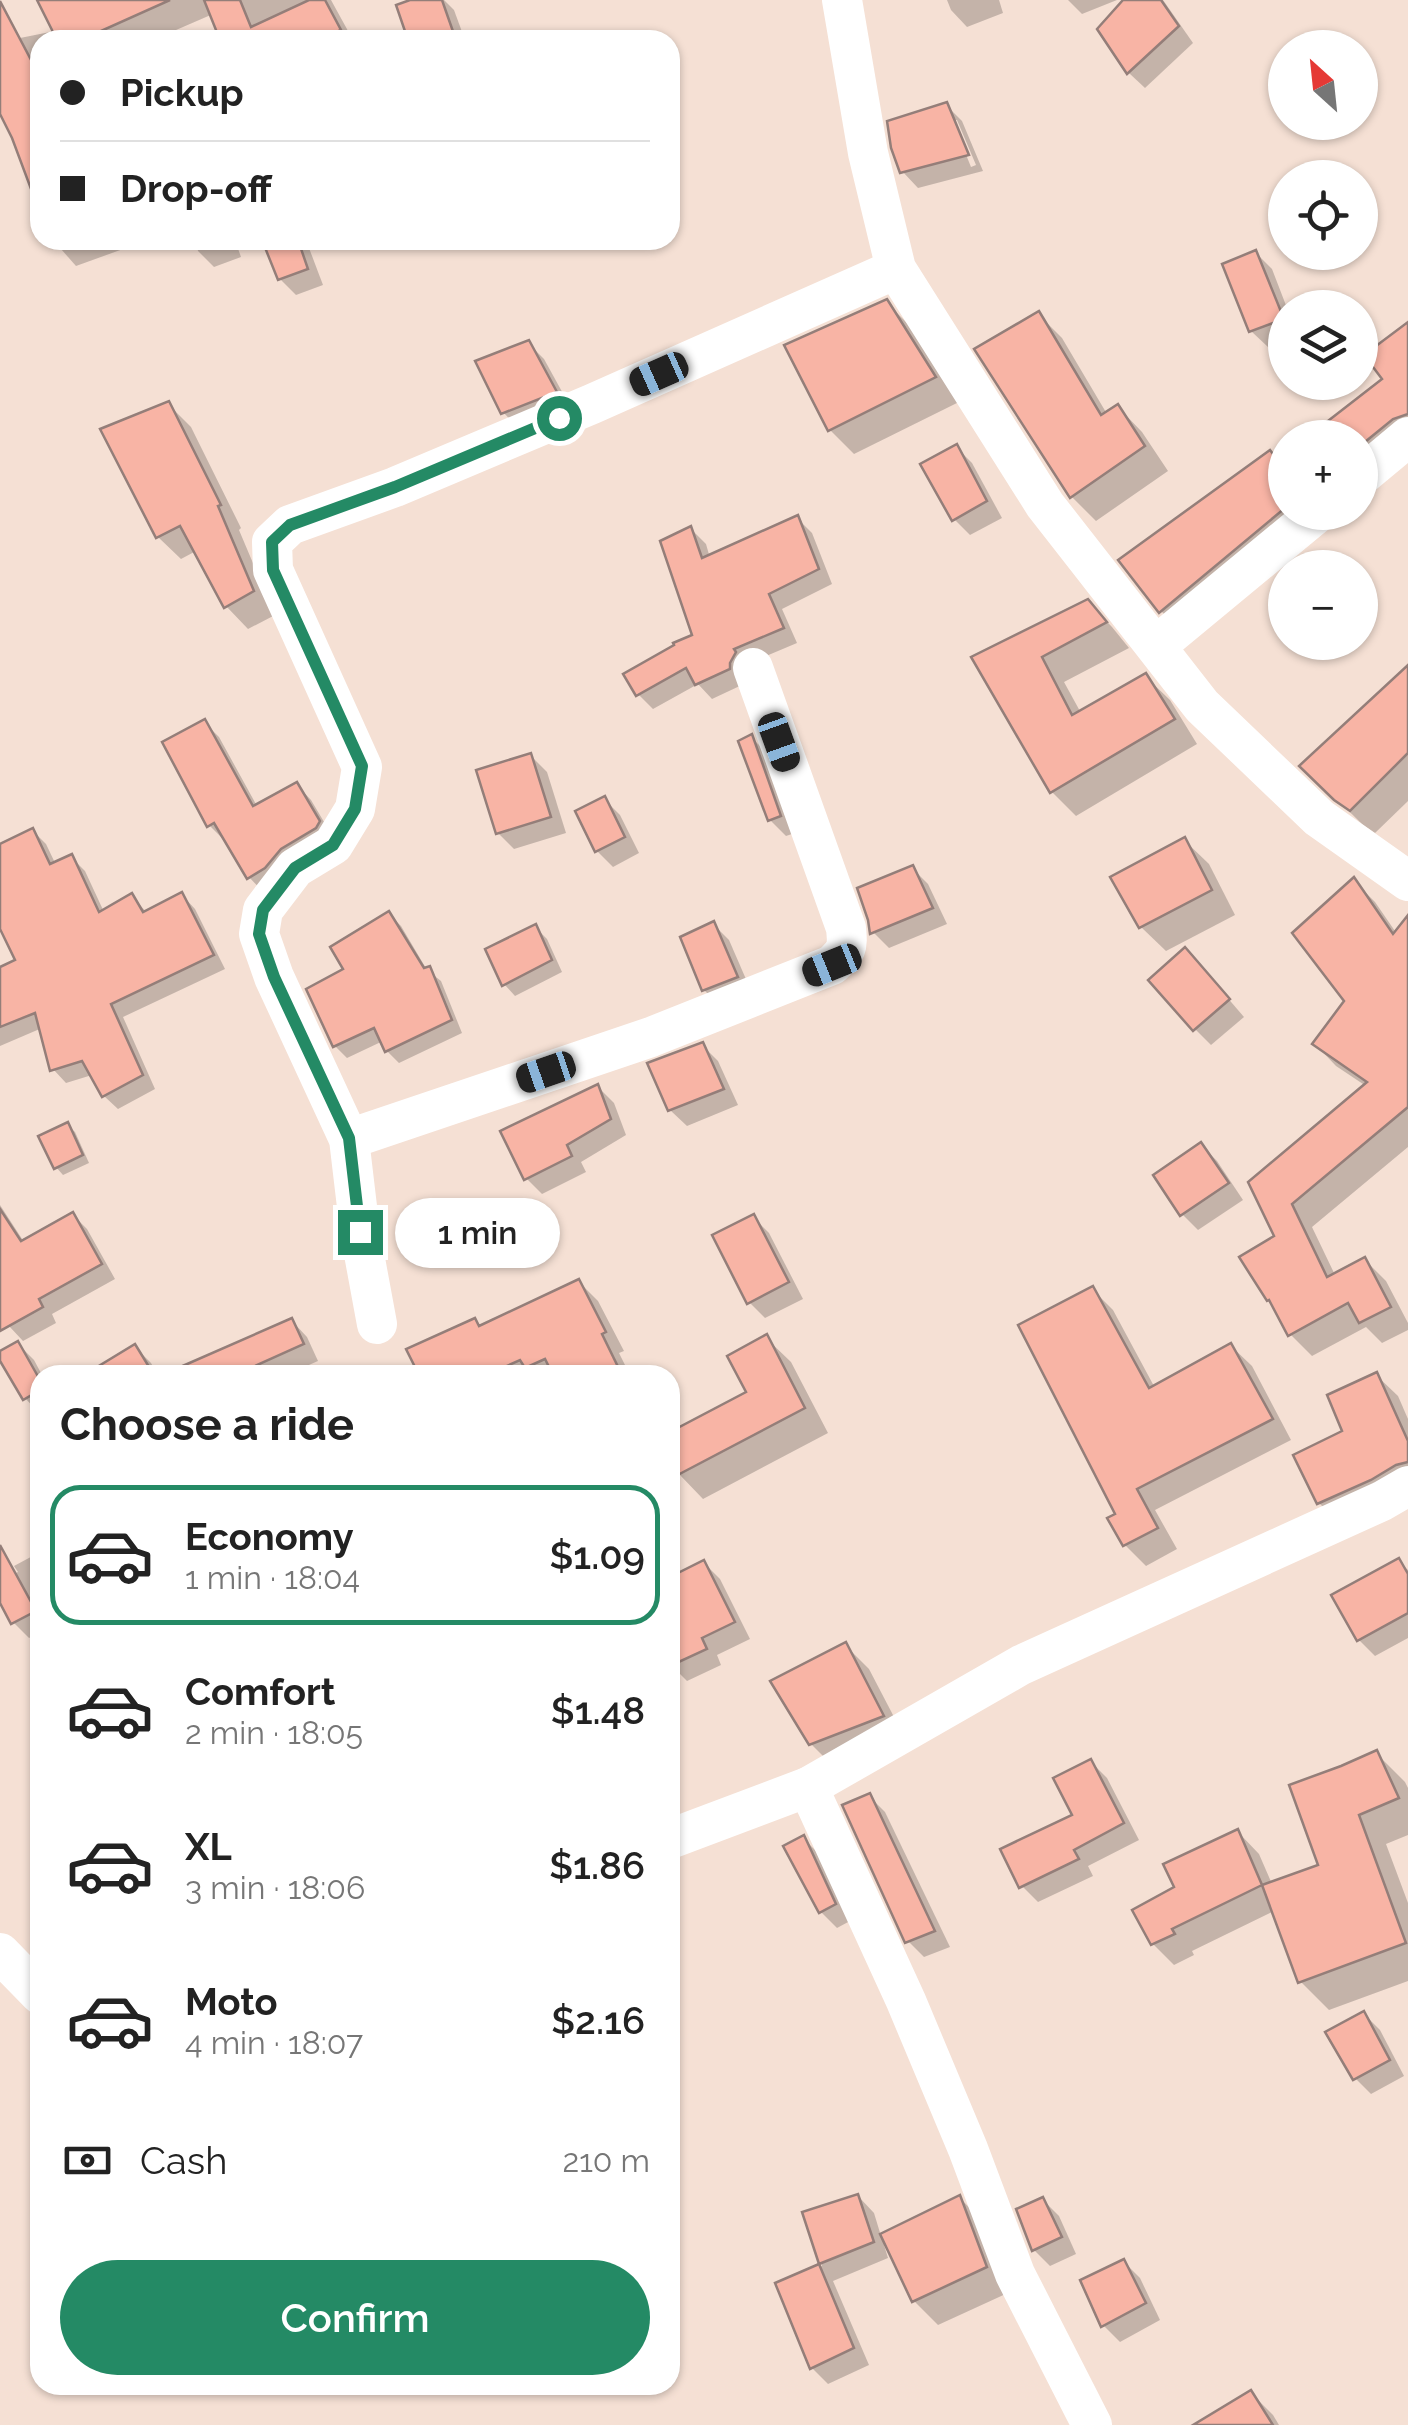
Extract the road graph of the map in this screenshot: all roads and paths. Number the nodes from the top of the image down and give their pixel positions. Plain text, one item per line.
1 (842, 0) edge
2 (896, 269) junction
3 (1408, 437) edge
4 (1378, 462) edge
5 (1296, 530) edge
6 (1156, 646) junction
7 (753, 668) dead end
8 (1408, 881) edge
9 (349, 1138) junction
10 (377, 1324) dead end
11 (1408, 1486) edge
12 (808, 1787) junction
13 (680, 1835) edge
14 (0, 1953) edge
15 (30, 1984) edge
16 (1092, 2425) edge

1 - 2 street
2 - 6 street
2 - 9 street
3 - 4 street
5 - 6 street
6 - 8 street
7 - 9 street
9 - 10 street
11 - 12 street
12 - 13 street
12 - 16 street
14 - 15 street

